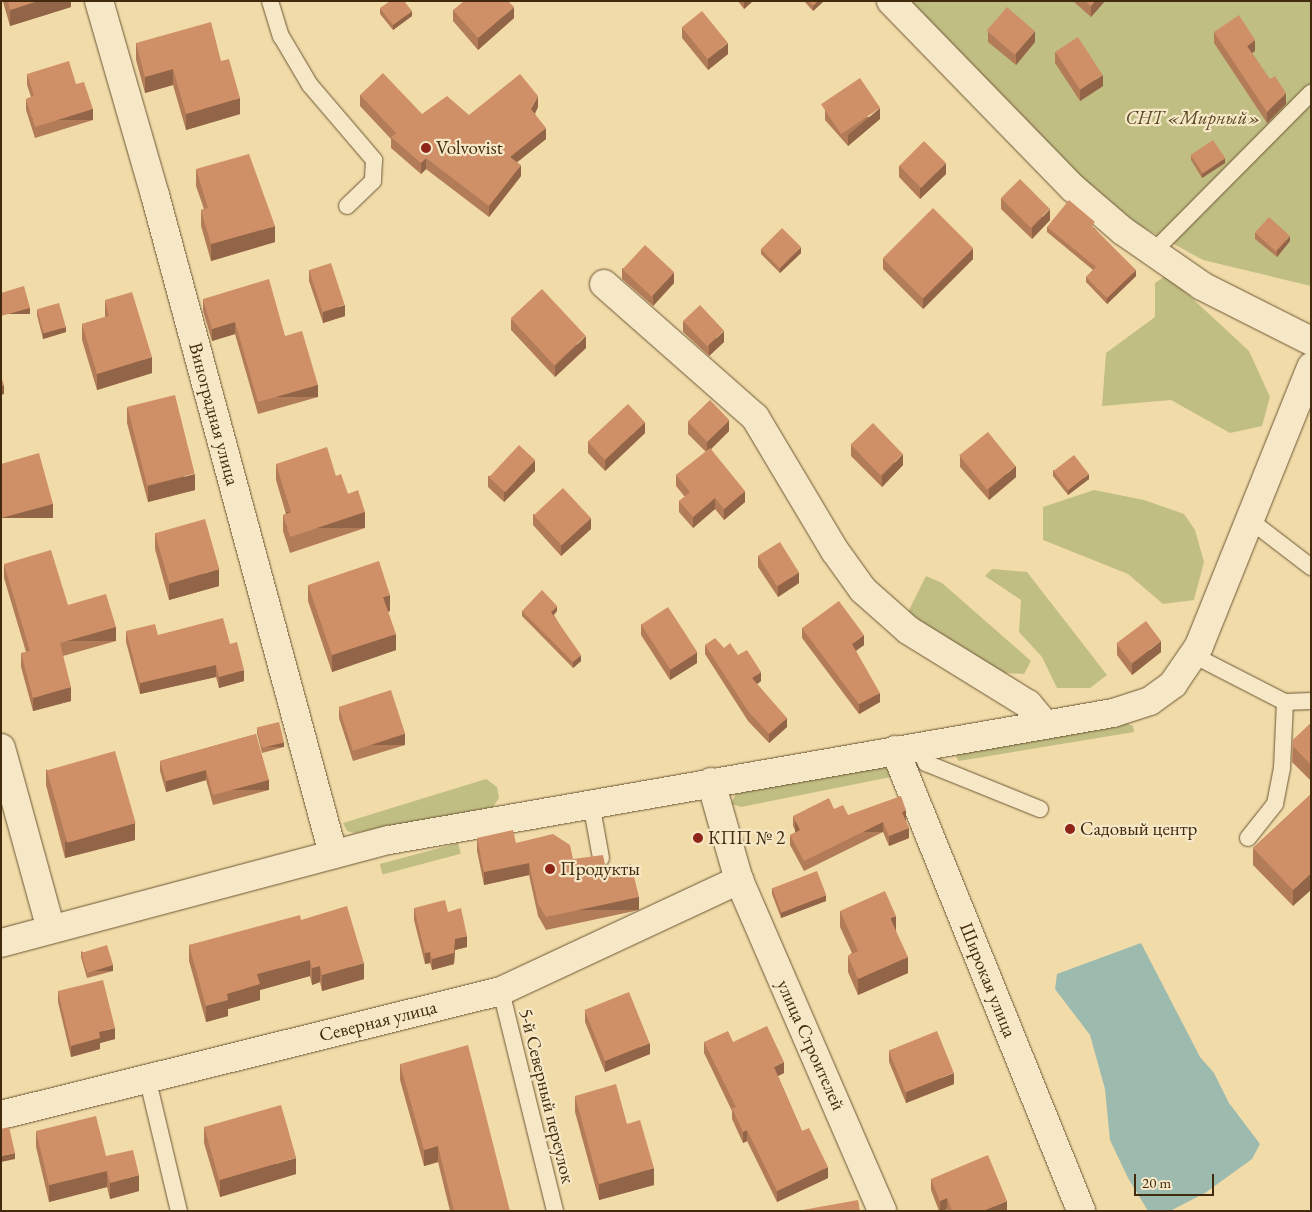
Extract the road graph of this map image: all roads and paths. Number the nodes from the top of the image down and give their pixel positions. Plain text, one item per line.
1 (99, 1) edge
2 (270, 1) edge
3 (911, 7) edge
4 (1311, 92) edge
5 (347, 206) dead end
6 (1152, 253) junction
7 (604, 284) dead end
8 (1311, 341) edge
9 (1311, 367) edge
10 (1251, 521) junction
11 (1311, 567) edge
12 (1195, 656) junction
13 (1311, 701) edge
14 (1285, 702) junction
15 (1044, 724) junction
16 (1, 748) edge
17 (907, 748) junction
18 (711, 782) junction
19 (591, 803) junction
20 (1040, 809) dead end
21 (1248, 838) dead end
22 (330, 841) junction
23 (601, 858) edge
24 (739, 880) junction
25 (51, 929) junction
26 (1, 943) edge
27 (501, 991) junction
28 (147, 1077) junction
29 (1, 1115) edge
30 (180, 1211) edge
31 (555, 1211) edge
32 (882, 1211) edge
33 (1081, 1211) edge

1 - 22 street, Виноградная улица
2 - 5 lane
3 - 6 street
4 - 6 lane
6 - 8 street
7 - 15 street
9 - 10 street
10 - 11 lane
10 - 12 street
12 - 14 lane
12 - 15 street
13 - 14 lane
14 - 21 lane
15 - 17 street
16 - 25 street
17 - 18 street
17 - 20 lane
17 - 33 street, Широкая улица
18 - 19 street
18 - 24 street, улица Строителей
19 - 22 street
19 - 23 lane
22 - 25 street
24 - 27 street, Северная улица
24 - 32 street, улица Строителей
25 - 26 street
27 - 28 street, Северная улица
27 - 31 lane, 5-й Северный переулок
28 - 29 street, Северная улица
28 - 30 lane

